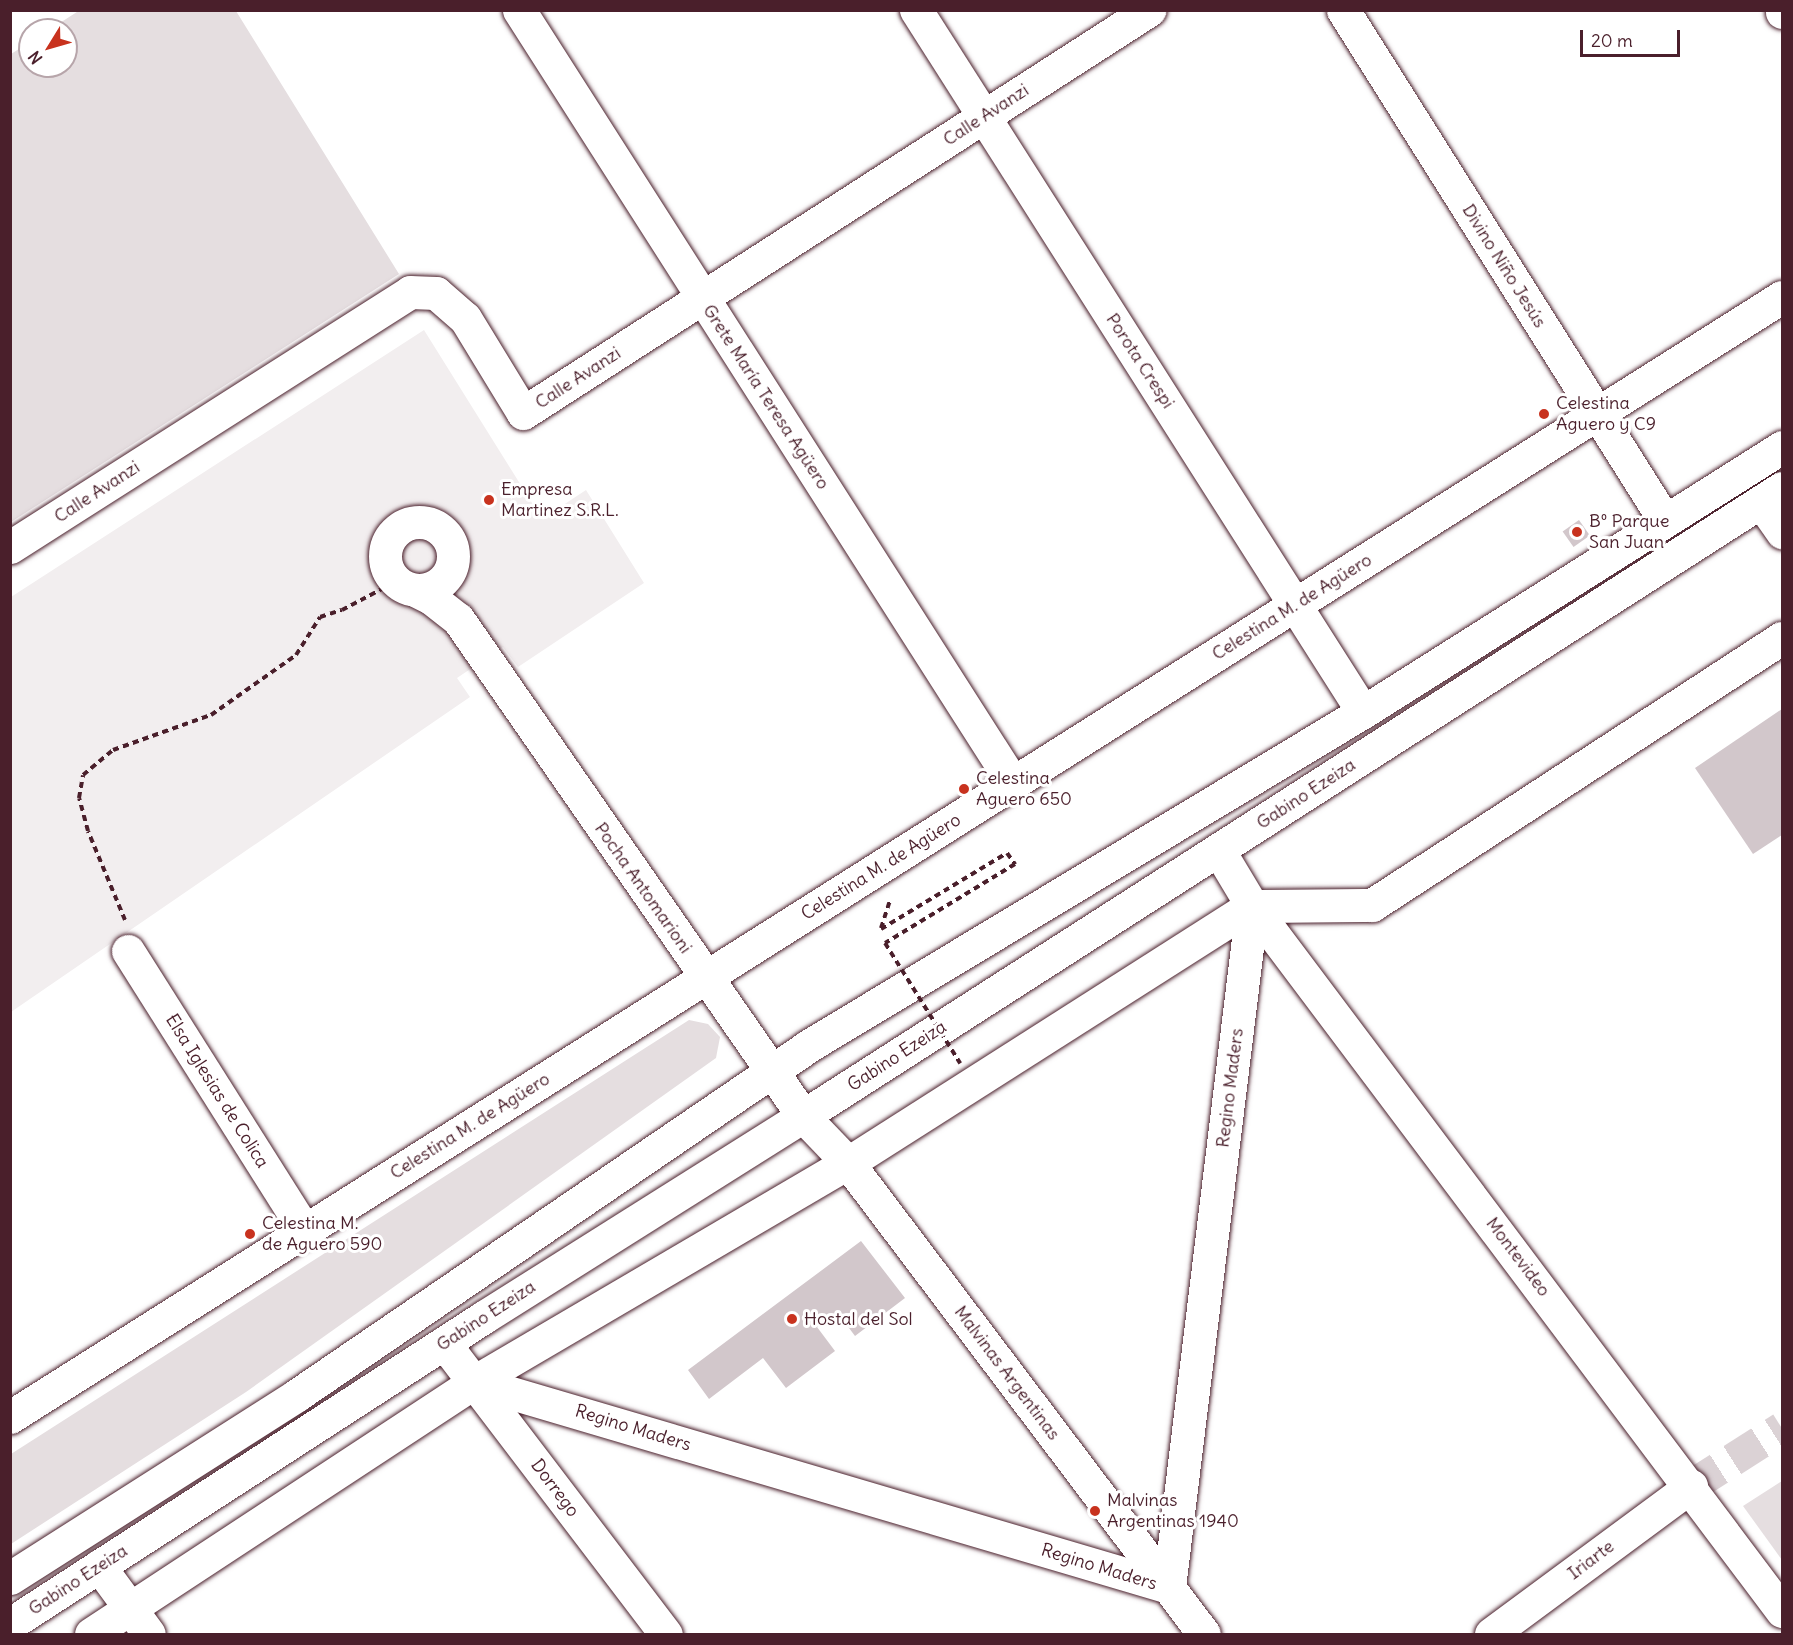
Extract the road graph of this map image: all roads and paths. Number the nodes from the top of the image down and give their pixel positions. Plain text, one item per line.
1 (519, 10) edge
2 (916, 10) edge
3 (1149, 10) edge
4 (1343, 10) edge
5 (984, 117) junction
6 (1782, 297) edge
7 (703, 298) junction
8 (1598, 414) junction
9 (1782, 447) edge
10 (1772, 495) edge
11 (1665, 521) junction
12 (1782, 532) edge
13 (10, 547) edge
14 (450, 571) junction
15 (406, 586) junction
16 (1296, 604) junction
17 (458, 619) junction
18 (1782, 638) edge
19 (1363, 712) junction
20 (1012, 783) junction
21 (1219, 851) junction
22 (1252, 906) junction
23 (881, 929) dead end
24 (128, 951) joint
25 (705, 978) junction
26 (960, 1063) dead end
27 (771, 1070) junction
28 (803, 1116) junction
29 (848, 1163) junction
30 (305, 1231) junction
31 (444, 1343) junction
32 (474, 1382) junction
33 (10, 1417) edge
34 (1691, 1486) junction
35 (99, 1566) junction
36 (10, 1578) edge
37 (1169, 1587) junction
38 (130, 1609) junction
39 (1782, 1611) edge
40 (10, 1624) edge
41 (91, 1635) edge
42 (149, 1635) edge
43 (666, 1635) edge
44 (1204, 1635) edge
45 (1491, 1635) edge

1 - 7 street, Grete María Teresa Agüero
2 - 5 street, Porota Crespi
3 - 5 street, Calle Avanzi
4 - 8 street, Divino Niño Jesús
5 - 7 street, Calle Avanzi
5 - 16 street, Porota Crespi
6 - 8 street, Celestina M. de Agüero
7 - 13 street, Calle Avanzi
7 - 20 street, Grete María Teresa Agüero
8 - 11 street, Divino Niño Jesús
8 - 16 street, Celestina M. de Agüero
9 - 11 street, Gabino Ezeiza
10 - 12 street
10 - 21 street, Gabino Ezeiza
11 - 19 street, Gabino Ezeiza
14 - 15 street
14 - 15 street
14 - 17 street
15 - 17 street
15 - 24 path
16 - 19 street, Porota Crespi
16 - 20 street, Celestina M. de Agüero
17 - 25 street, Pocha Antomarioni
18 - 22 street
19 - 27 street, Gabino Ezeiza
20 - 25 street, Celestina M. de Agüero
21 - 22 street, Montevideo
21 - 28 street, Gabino Ezeiza
22 - 29 street
22 - 34 street, Montevideo
22 - 37 street, Regino Maders
23 - 26 path, bridge
24 - 30 street, Elsa Iglesias de Colica
25 - 27 street, Pocha Antomarioni
25 - 30 street, Celestina M. de Agüero
27 - 28 street, Pocha Antomarioni
27 - 36 street, Gabino Ezeiza
28 - 29 street, Malvinas Argentinas
28 - 31 street, Gabino Ezeiza
29 - 32 street
29 - 37 street, Malvinas Argentinas
30 - 33 street, Celestina M. de Agüero
31 - 32 street, Dorrego
31 - 35 street, Gabino Ezeiza
32 - 37 street, Regino Maders
32 - 38 street
32 - 43 street, Dorrego
34 - 39 street, Montevideo
34 - 45 street, Iriarte
35 - 38 street
35 - 40 street, Gabino Ezeiza
37 - 44 street, Malvinas Argentinas
38 - 41 street
38 - 42 street

